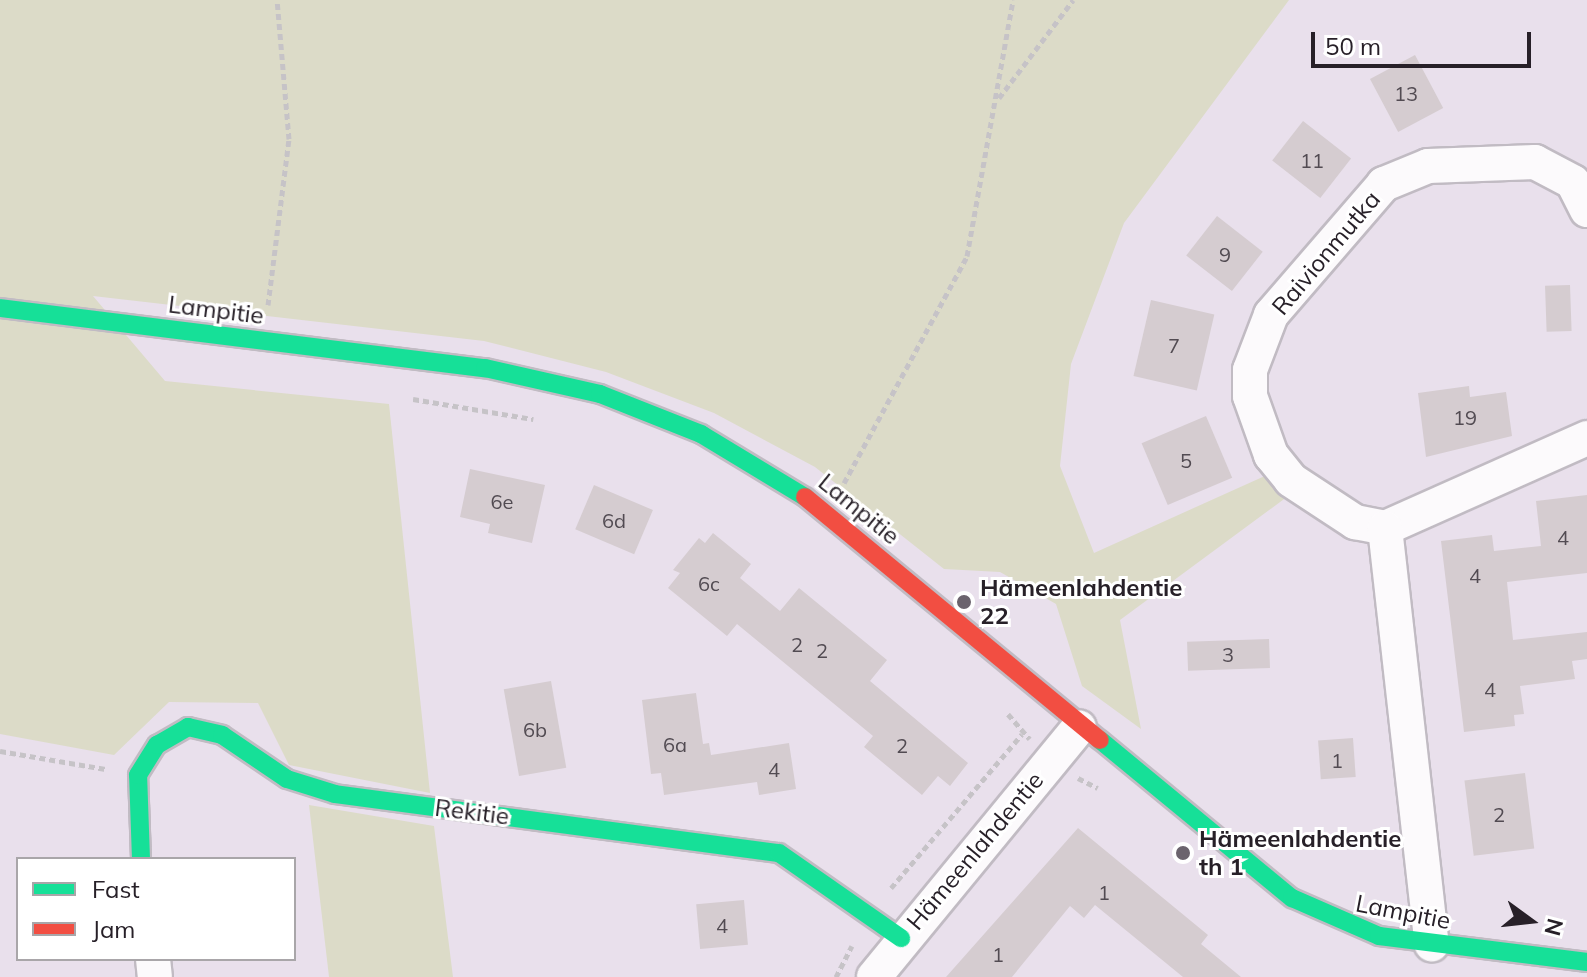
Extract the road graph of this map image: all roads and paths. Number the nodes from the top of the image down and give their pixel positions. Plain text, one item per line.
1 (277, 0) edge
2 (1013, 0) edge
3 (1073, 0) edge
4 (998, 98) junction
5 (1587, 210) edge
6 (0, 308) edge
7 (267, 341) junction
8 (408, 398) dead end
9 (542, 421) dead end
10 (1587, 438) edge
11 (829, 515) junction
12 (1385, 528) junction
13 (999, 703) dead end
14 (1079, 727) junction
15 (0, 751) edge
16 (138, 775) junction
17 (141, 857) edge
18 (870, 913) junction
19 (901, 938) junction
20 (1432, 944) junction
21 (1587, 962) edge
22 (836, 977) edge
23 (874, 977) edge

1 - 7 path
2 - 4 path
3 - 4 path
4 - 11 path
5 - 12 street, Raivionmutka
6 - 7 street, Lampitie
7 - 11 street, Lampitie
8 - 9 path
10 - 12 street
11 - 14 street, Lampitie
12 - 20 street
13 - 18 path
14 - 19 street, Hämeenlahdentie
14 - 20 street, Lampitie
15 - 16 path
16 - 17 street
16 - 18 street, Rekitie
18 - 19 street, Rekitie
18 - 22 path
19 - 23 street, Hämeenlahdentie
20 - 21 street, Lampitie

